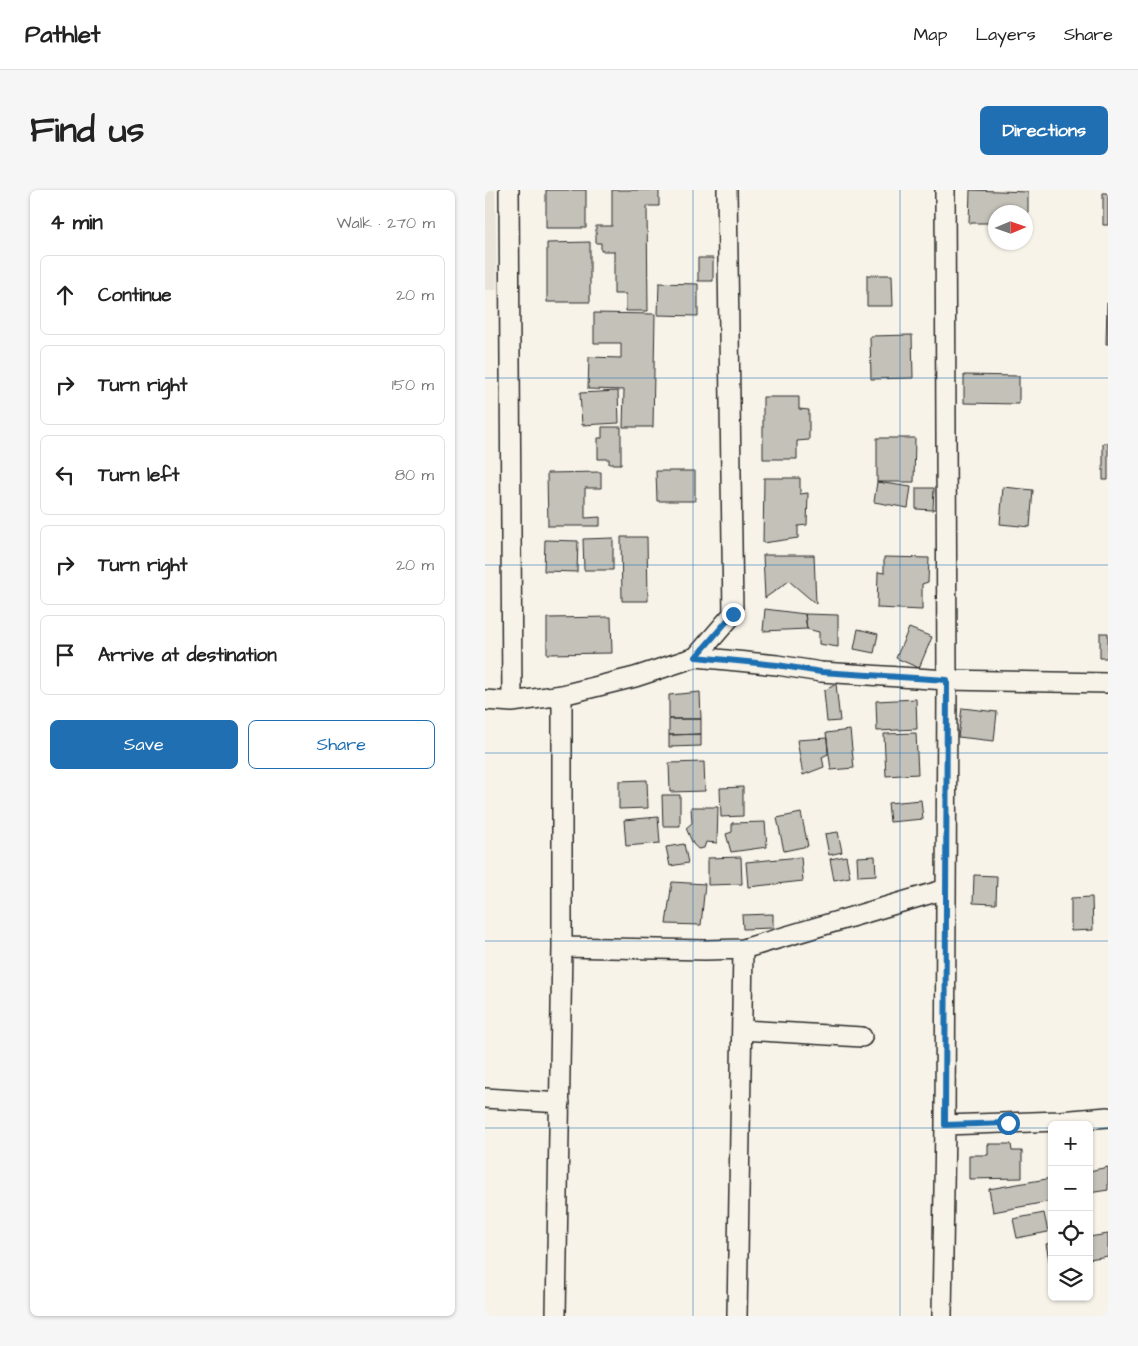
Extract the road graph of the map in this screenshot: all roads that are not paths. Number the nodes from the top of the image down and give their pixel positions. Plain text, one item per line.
1 (509, 190) edge
2 (727, 190) edge
3 (945, 190) edge
4 (696, 657) junction
5 (947, 680) junction
6 (1108, 683) edge
7 (562, 695) junction
8 (485, 700) edge
9 (512, 702) junction
10 (945, 889) junction
11 (562, 947) junction
12 (743, 949) junction
13 (742, 1030) junction
14 (862, 1037) dead end
15 (485, 1098) edge
16 (559, 1103) junction
17 (1108, 1117) edge
18 (945, 1125) junction
19 (556, 1316) edge
20 (737, 1316) edge
21 (942, 1316) edge

1 - 9 street
2 - 4 street
3 - 5 street
4 - 5 street
4 - 7 street
5 - 6 street
5 - 10 street
7 - 9 street
7 - 11 street
8 - 9 street
10 - 12 street
10 - 18 street
11 - 12 street
11 - 16 street
12 - 13 street
13 - 14 street
13 - 20 street
15 - 16 street
16 - 19 street
17 - 18 street
18 - 21 street

